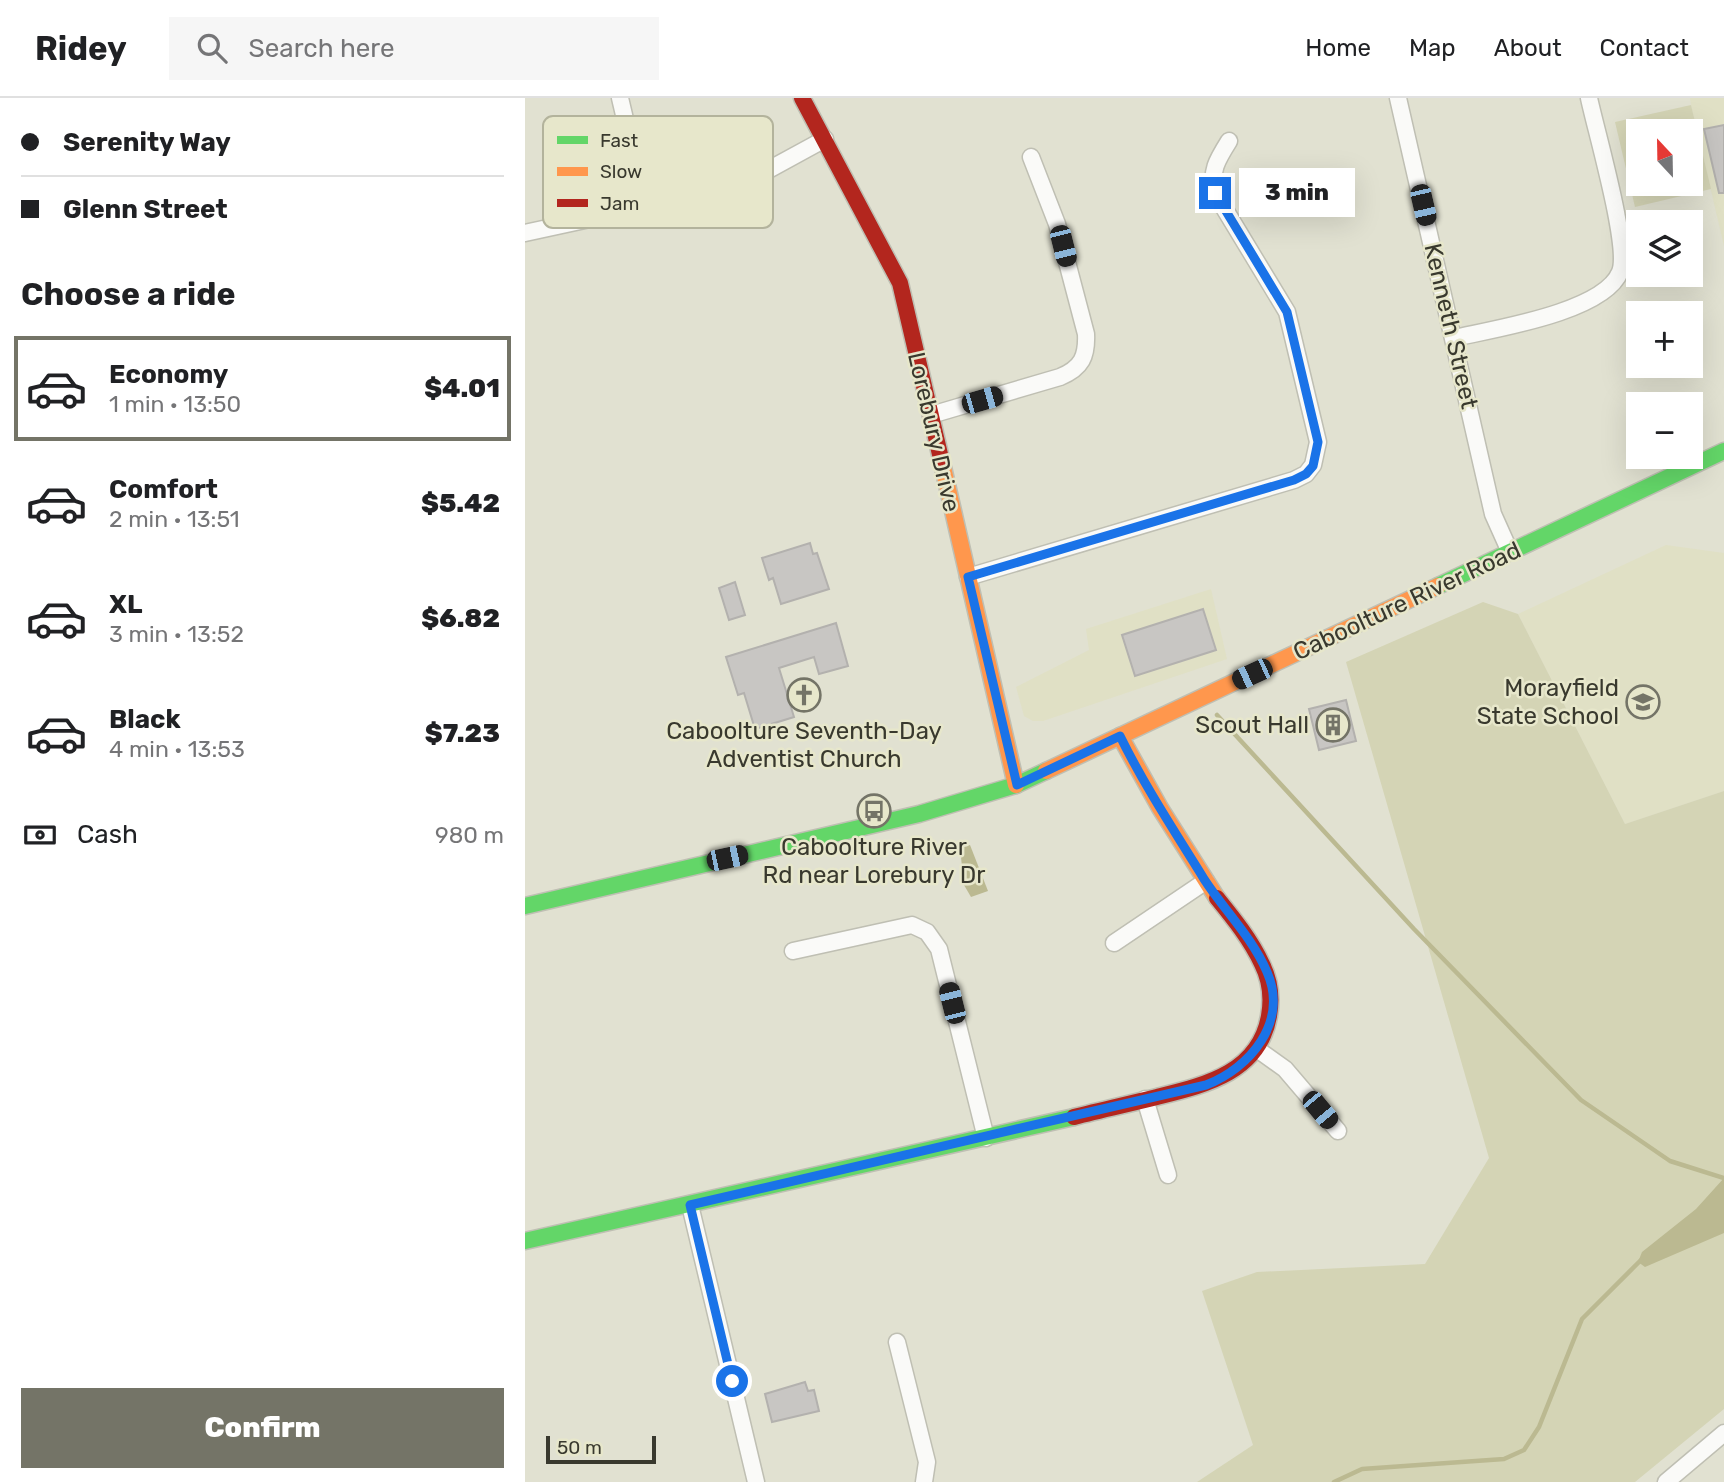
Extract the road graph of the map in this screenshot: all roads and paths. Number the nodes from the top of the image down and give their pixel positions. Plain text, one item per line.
1 (620, 98) edge
2 (802, 98) edge
3 (1398, 98) edge
4 (1589, 98) edge
5 (624, 116) edge
6 (825, 139) junction
7 (1229, 141) dead end
8 (1031, 157) dead end
9 (773, 167) edge
10 (549, 228) edge
11 (525, 233) edge
12 (1454, 338) junction
13 (931, 415) junction
14 (1724, 451) edge
15 (1510, 552) junction
16 (968, 577) junction
17 (1120, 736) junction
18 (1017, 785) junction
19 (1206, 881) junction
20 (525, 906) edge
21 (1114, 943) dead end
22 (793, 951) dead end
23 (1257, 1049) junction
24 (1145, 1099) junction
25 (1338, 1131) dead end
26 (986, 1138) junction
27 (1167, 1175) dead end
28 (690, 1205) junction
29 (525, 1241) edge
30 (897, 1342) dead end
31 (1724, 1433) edge
32 (1686, 1475) edge
33 (755, 1482) edge
34 (924, 1482) edge
35 (1666, 1482) edge

1 - 5 street
2 - 6 street, Lorebury Drive
3 - 12 street, Kenneth Street
4 - 12 street
6 - 9 street
6 - 13 street, Lorebury Drive
7 - 16 street
8 - 13 street
10 - 11 street
12 - 15 street, Kenneth Street
13 - 16 street, Lorebury Drive
14 - 15 street, Caboolture River Road
15 - 17 street, Caboolture River Road
16 - 18 street, Lorebury Drive
17 - 18 street, Caboolture River Road
17 - 19 street
18 - 20 street, Caboolture River Road
19 - 21 street
19 - 23 street
22 - 26 street
23 - 24 street
23 - 25 street
24 - 26 street
24 - 27 street
26 - 28 street
28 - 29 street
28 - 33 street
30 - 34 street
31 - 32 street
32 - 35 street

